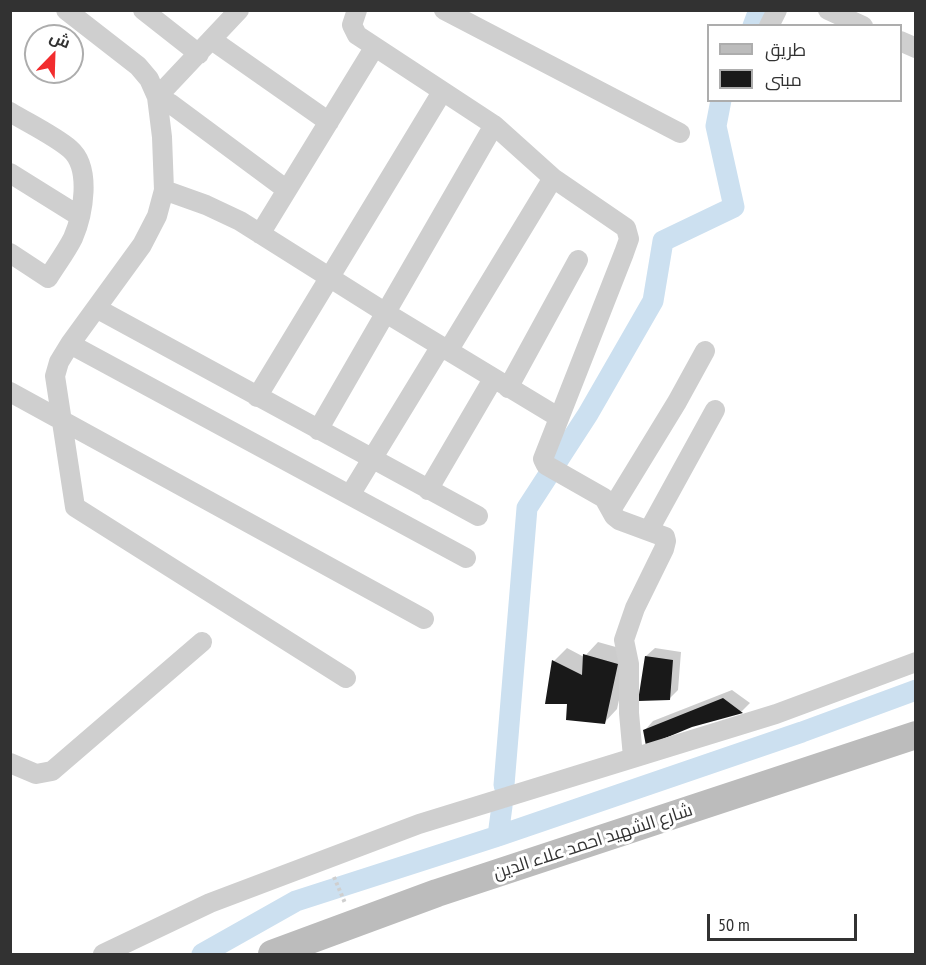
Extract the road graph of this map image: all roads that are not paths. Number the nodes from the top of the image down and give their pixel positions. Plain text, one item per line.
1 (66, 10) edge
2 (143, 10) edge
3 (239, 10) edge
4 (357, 10) edge
5 (444, 10) edge
6 (777, 10) edge
7 (828, 10) edge
8 (770, 24) edge
9 (859, 24) edge
10 (206, 47) junction
11 (374, 48) junction
12 (442, 92) junction
13 (157, 98) junction
14 (10, 112) edge
15 (328, 122) junction
16 (494, 125) junction
17 (680, 133) dead end
18 (10, 173) edge
19 (553, 178) junction
20 (164, 190) junction
21 (287, 190) junction
22 (80, 216) junction
23 (260, 234) junction
24 (10, 253) edge
25 (578, 260) dead end
26 (328, 277) junction
27 (96, 308) junction
28 (386, 313) junction
29 (70, 344) junction
30 (444, 349) junction
31 (705, 351) dead end
32 (501, 383) junction
33 (10, 392) edge
34 (256, 397) junction
35 (715, 410) dead end
36 (558, 417) junction
37 (60, 419) junction
38 (318, 430) junction
39 (371, 460) junction
40 (428, 490) junction
41 (350, 495) junction
42 (611, 510) junction
43 (478, 516) dead end
44 (649, 530) junction
45 (466, 558) dead end
46 (424, 619) dead end
47 (202, 642) dead end
48 (915, 662) edge
49 (346, 678) dead end
50 (915, 735) edge
51 (633, 757) junction
52 (10, 763) edge
53 (104, 954) edge
54 (272, 954) edge

1 - 13 street
2 - 10 street
3 - 10 street
4 - 11 street
5 - 17 street
6 - 8 street
7 - 9 street
10 - 13 street
10 - 15 street
11 - 12 street
11 - 15 street
12 - 16 street
12 - 26 street
13 - 20 street
13 - 21 street
14 - 22 street
15 - 21 street
16 - 19 street
16 - 28 street
18 - 22 street
19 - 30 street
19 - 36 street
20 - 23 street
20 - 27 street
21 - 23 street
22 - 24 street
23 - 26 street
25 - 32 street
26 - 28 street
26 - 34 street
27 - 29 street
27 - 34 street
28 - 30 street
28 - 38 street
29 - 37 street
29 - 41 street
30 - 32 street
30 - 39 street
31 - 42 street
32 - 36 street
32 - 40 street
33 - 37 street
34 - 38 street
35 - 44 street
36 - 42 street
37 - 46 street
37 - 49 street
38 - 39 street
39 - 40 street
39 - 41 street
40 - 43 street
41 - 45 street
42 - 44 street
44 - 51 street
47 - 52 street
48 - 51 street
50 - 54 main road, شارع الشهيد احمد علاء الدين
51 - 53 street

